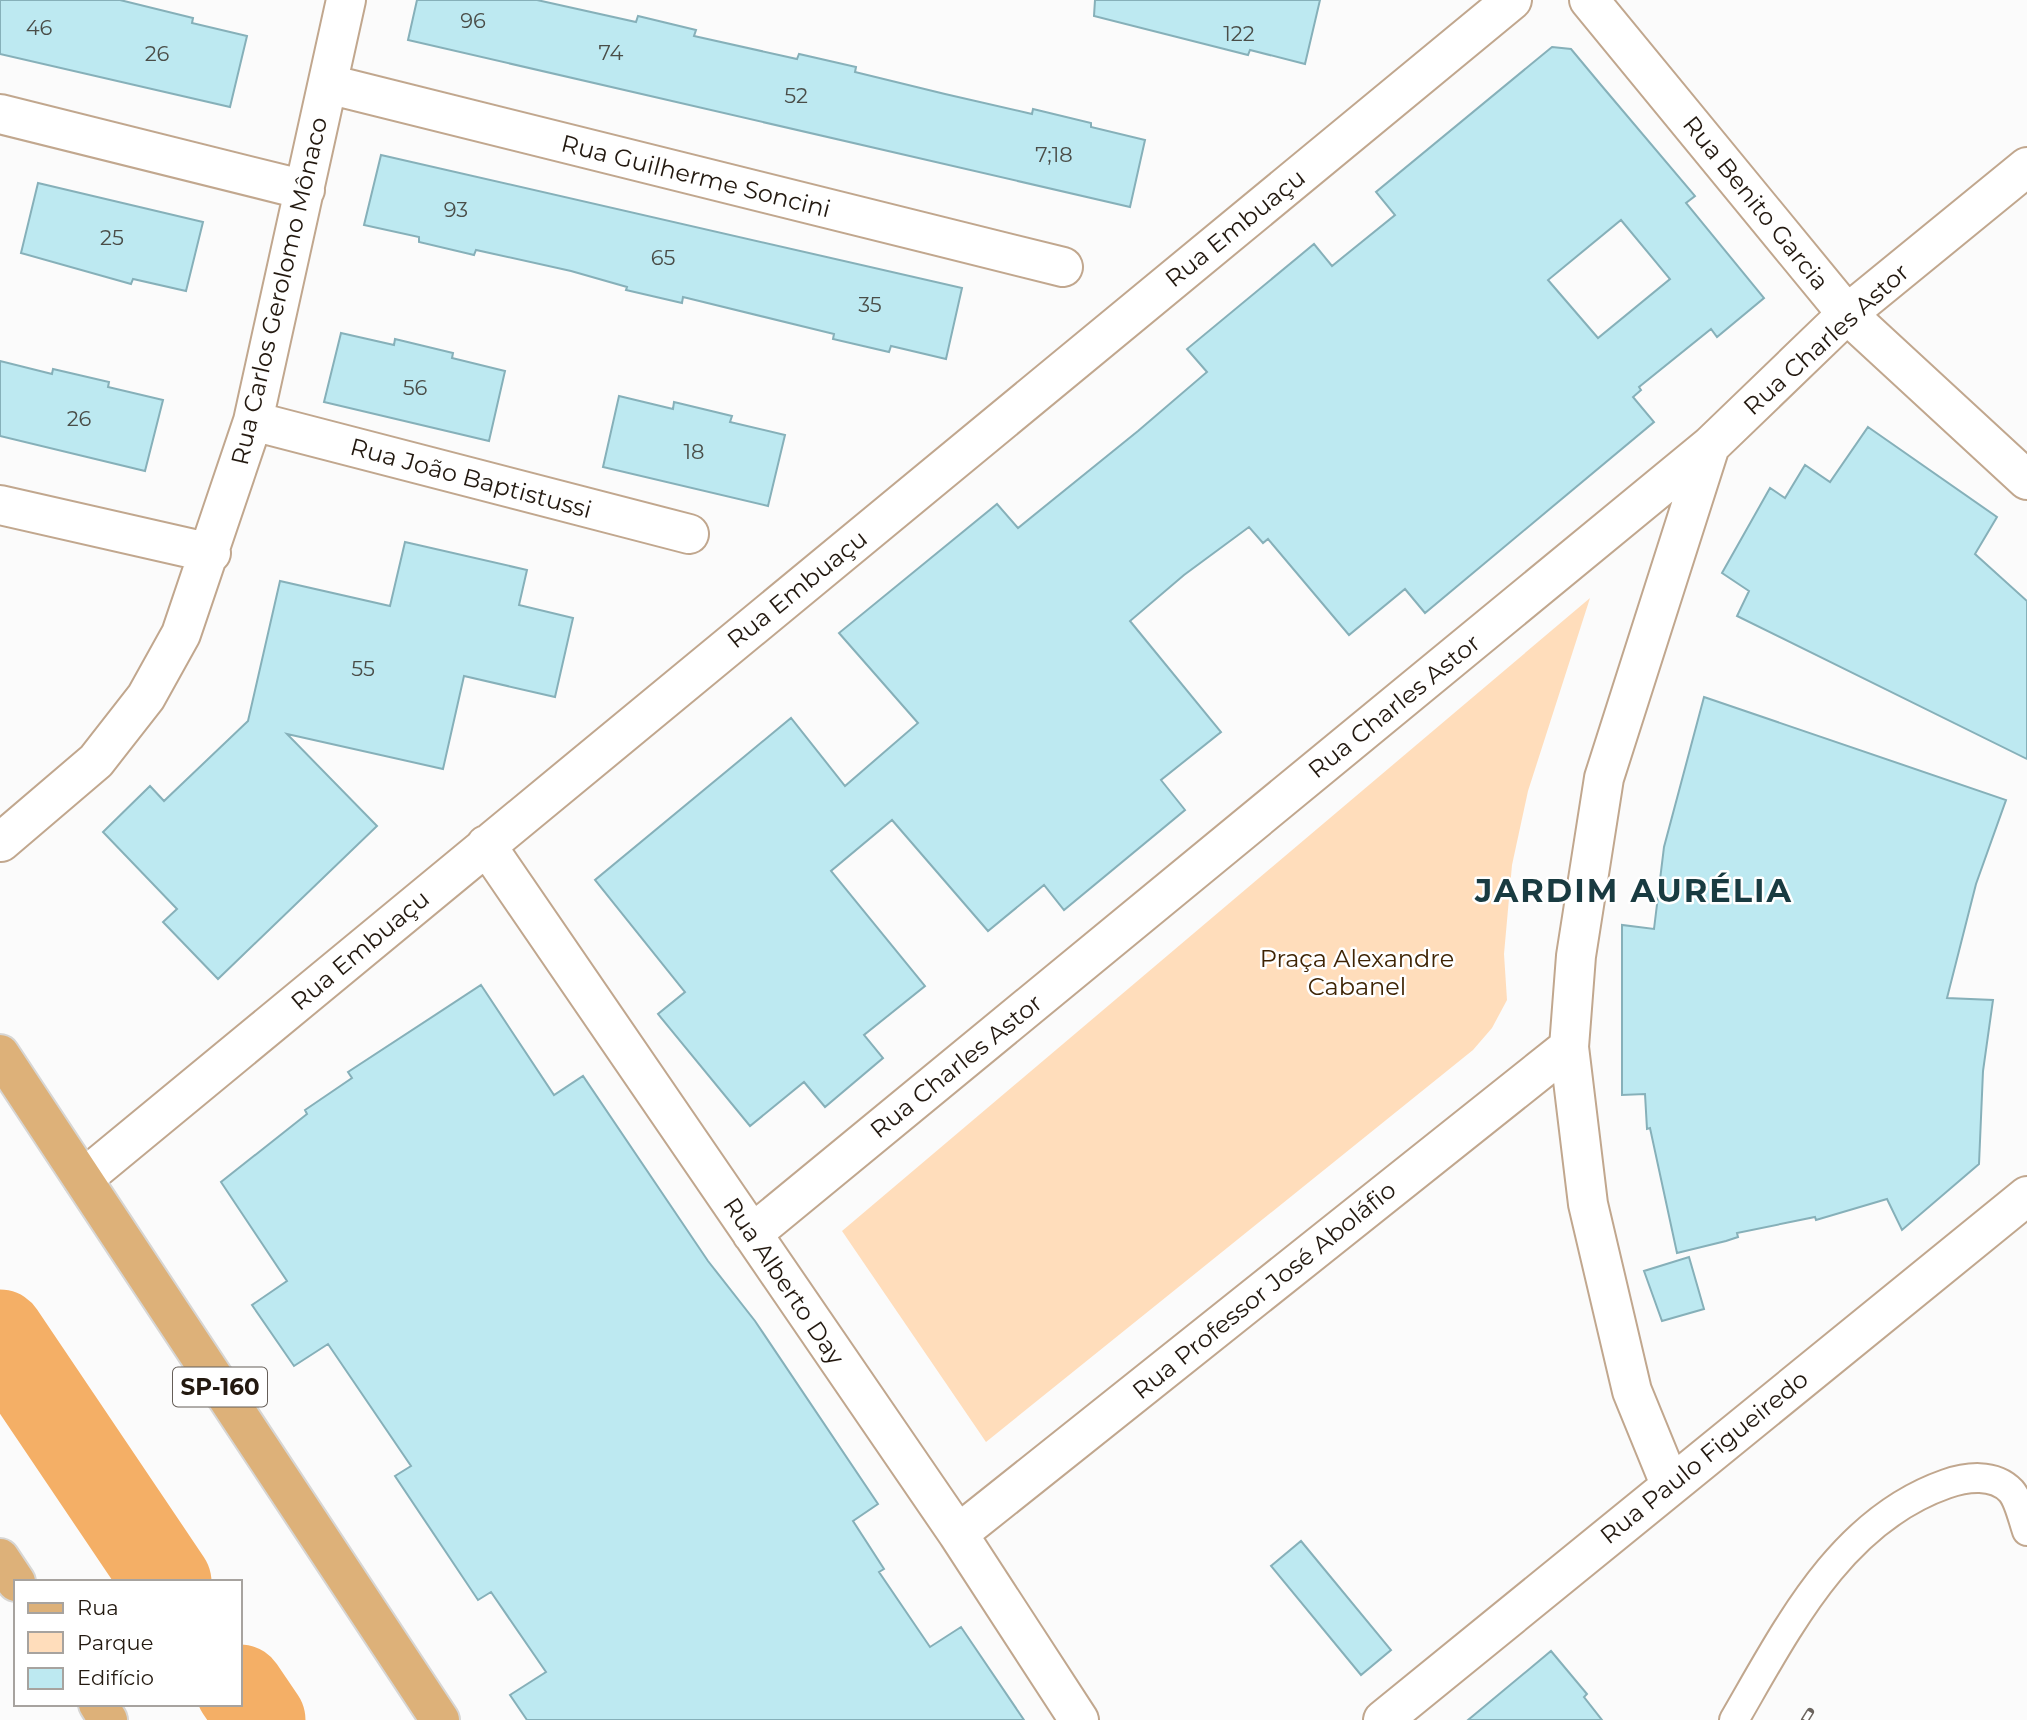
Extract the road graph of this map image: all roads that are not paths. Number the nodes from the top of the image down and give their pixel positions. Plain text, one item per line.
1 (346, 0) edge
2 (1512, 0) edge
3 (1590, 0) edge
4 (328, 84) junction
5 (0, 114) edge
6 (2027, 167) edge
7 (305, 190) junction
8 (1063, 267) dead end
9 (1847, 314) junction
10 (253, 421) junction
11 (1710, 446) junction
12 (2027, 480) edge
13 (0, 505) edge
14 (689, 534) dead end
15 (211, 553) junction
16 (1, 842) edge
17 (486, 845) junction
18 (1569, 1047) junction
19 (0, 1054) edge
20 (83, 1178) junction
21 (2027, 1196) edge
22 (752, 1234) junction
23 (1670, 1484) junction
24 (2027, 1531) edge
25 (958, 1534) junction
26 (0, 1558) edge
27 (15, 1580) edge
28 (440, 1720) edge
29 (1079, 1720) edge
30 (1383, 1720) edge
31 (1734, 1720) edge

1 - 4 street, Rua Carlos Gerolomo Mônaco
2 - 17 street, Rua Embuaçu
3 - 9 street, Rua Benito Garcia
4 - 7 street, Rua Carlos Gerolomo Mônaco
4 - 8 street, Rua Guilherme Soncini
5 - 7 street
6 - 9 street, Rua Charles Astor
7 - 10 street, Rua Carlos Gerolomo Mônaco
9 - 11 street, Rua Charles Astor
9 - 12 street, Rua Benito Garcia
10 - 14 street, Rua João Baptistussi
10 - 15 street, Rua Carlos Gerolomo Mônaco
11 - 18 street
11 - 22 street, Rua Charles Astor
13 - 15 street
15 - 16 street, Rua Carlos Gerolomo Mônaco
17 - 20 street, Rua Embuaçu
17 - 22 street, Rua Alberto Day
18 - 23 street
18 - 25 street, Rua Professor José Aboláfio
19 - 20 main road, SP-160
20 - 28 main road, SP-160
21 - 23 street, Rua Paulo Figueiredo
22 - 25 street, Rua Alberto Day
23 - 30 street, Rua Paulo Figueiredo
24 - 31 lane
25 - 29 street, Rua Alberto Day
26 - 27 main road

